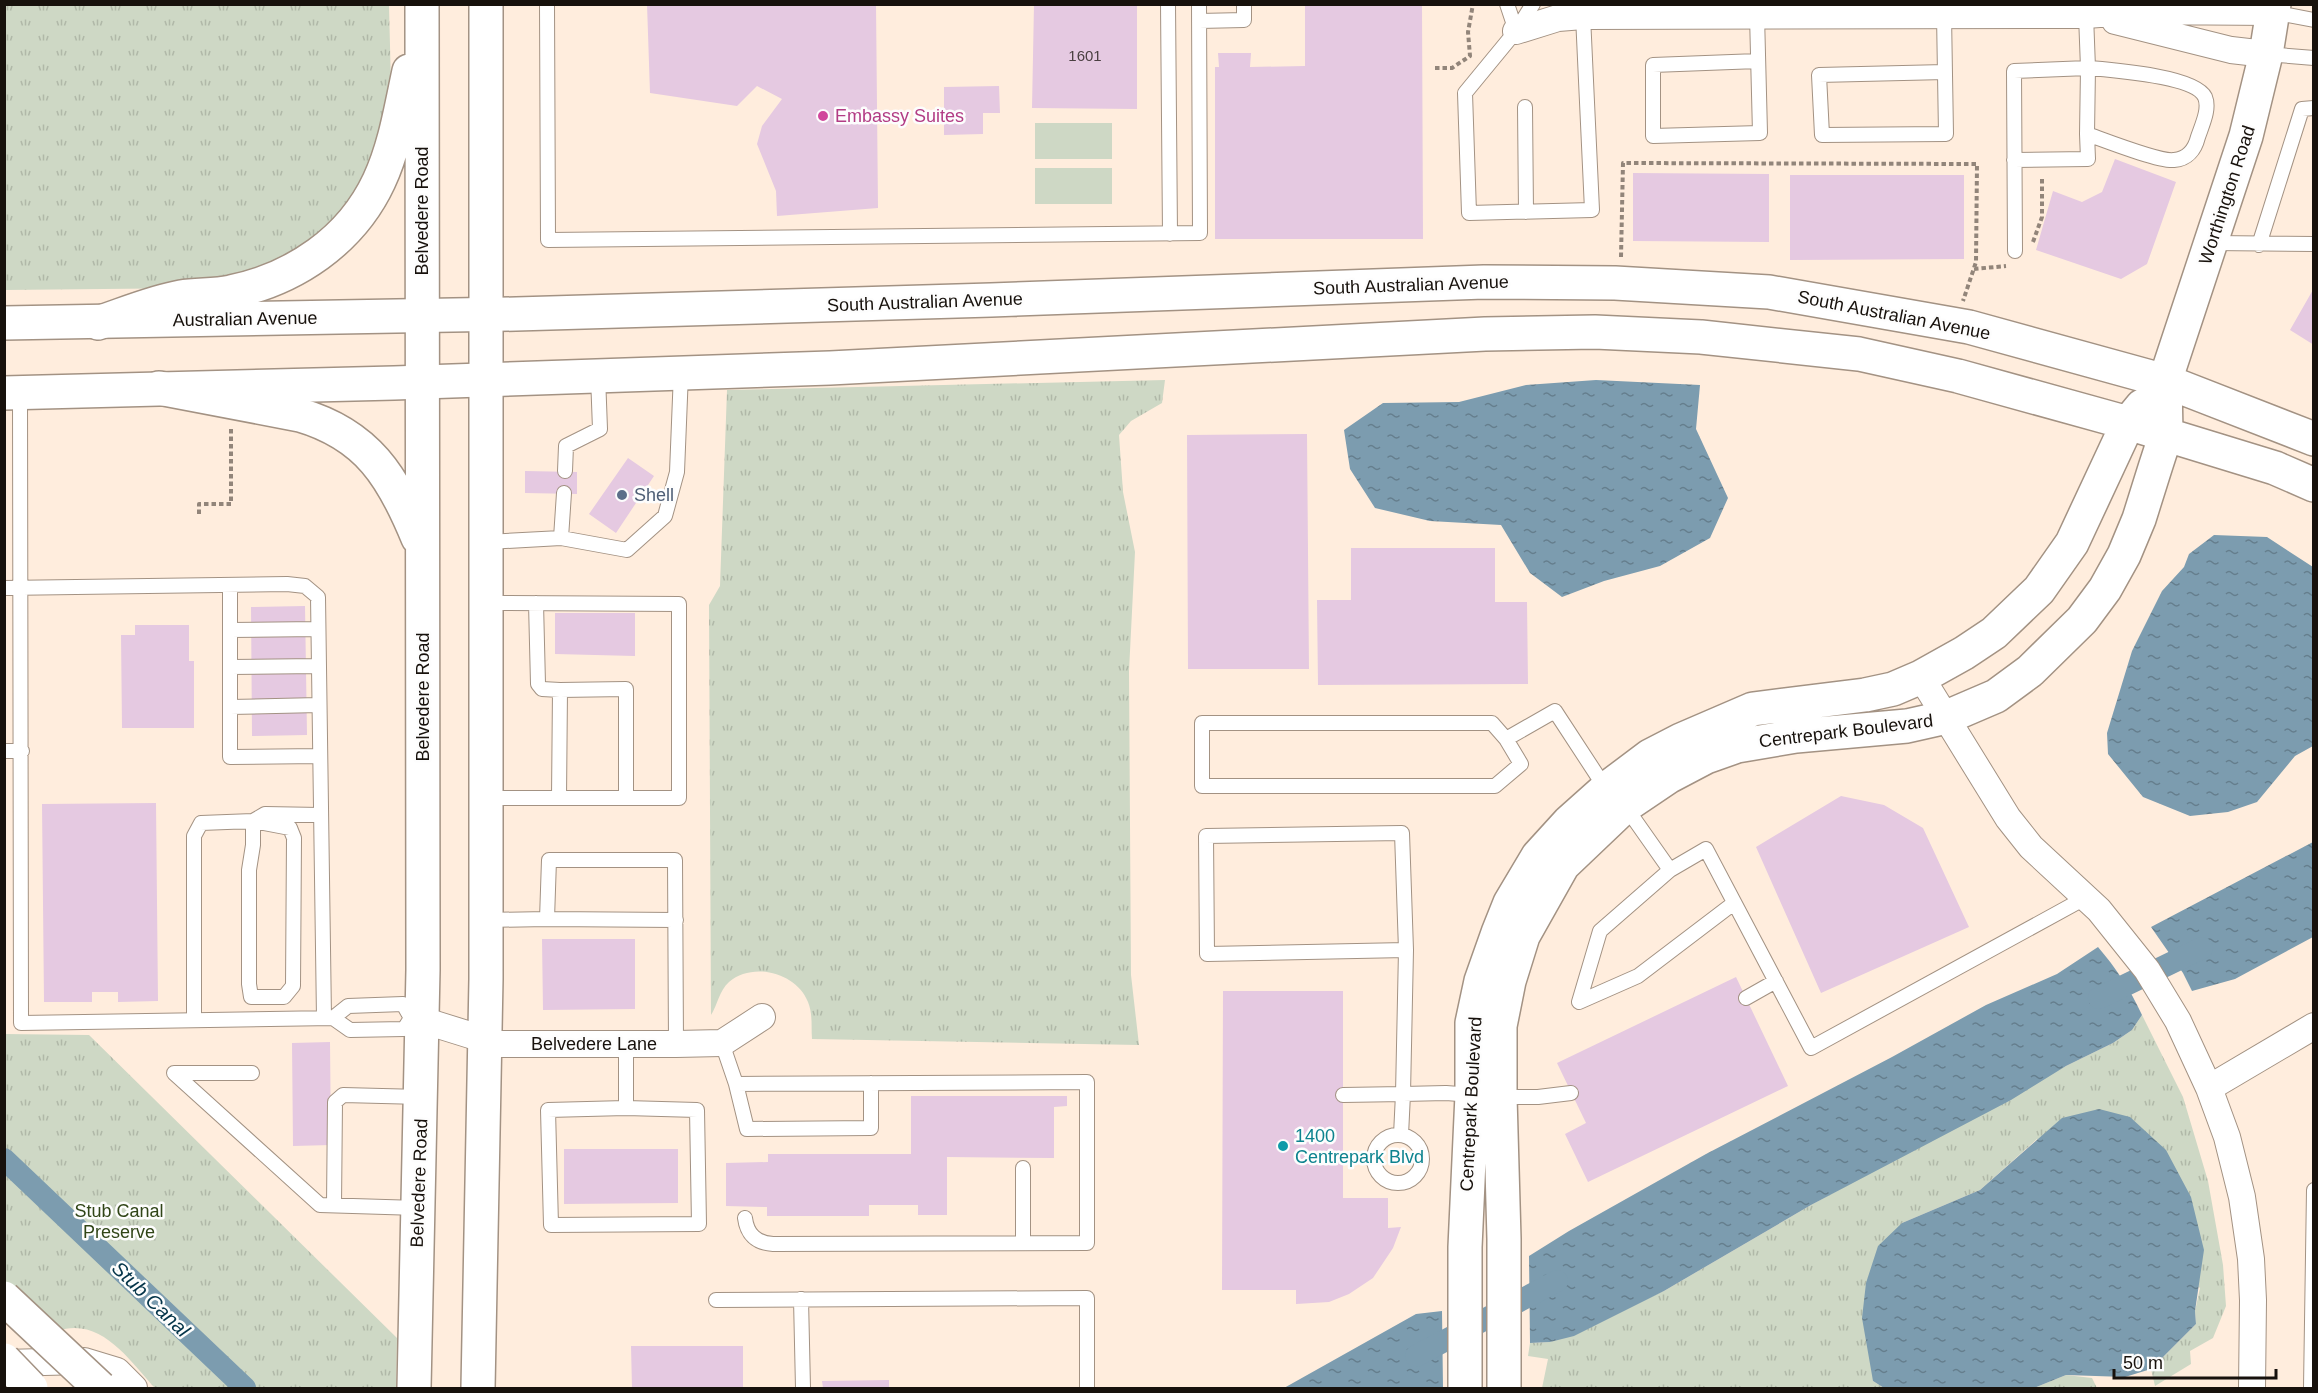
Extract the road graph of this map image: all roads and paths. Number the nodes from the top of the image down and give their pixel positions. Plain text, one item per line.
1 (486, 4) edge
2 (547, 4) edge
3 (1168, 4) edge
4 (1199, 4) edge
5 (1244, 4) edge
6 (1473, 4) edge
7 (1506, 4) edge
8 (1533, 4) edge
9 (2274, 8) edge
10 (1859, 10) edge
11 (422, 11) edge
12 (1757, 15) junction
13 (1944, 15) junction
14 (2086, 15) junction
15 (1583, 16) junction
16 (2313, 20) edge
17 (1199, 21) junction
18 (1516, 31) junction
19 (2266, 54) junction
20 (2313, 58) edge
21 (1758, 61) junction
22 (1435, 68) dead end
23 (2088, 68) junction
24 (1945, 72) junction
25 (1525, 107) dead end
26 (2313, 108) edge
27 (2087, 134) junction
28 (2014, 160) junction
29 (1526, 212) junction
30 (1170, 234) junction
31 (2212, 243) junction
32 (2313, 244) edge
33 (2259, 245) junction
34 (2015, 251) dead end
35 (1621, 258) dead end
36 (1963, 302) dead end
37 (486, 314) junction
38 (422, 316) junction
39 (4, 323) edge
40 (98, 323) junction
41 (681, 373) junction
42 (598, 376) junction
43 (486, 380) junction
44 (2165, 381) junction
45 (423, 382) junction
46 (159, 388) junction
47 (12, 393) edge
48 (2128, 423) junction
49 (231, 425) dead end
50 (2166, 434) junction
51 (2313, 439) edge
52 (565, 471) dead end
53 (2313, 485) edge
54 (564, 493) dead end
55 (199, 514) dead end
56 (561, 538) junction
57 (487, 542) junction
58 (423, 549) junction
59 (230, 585) junction
60 (4, 588) edge
61 (20, 588) junction
62 (487, 603) junction
63 (536, 603) junction
64 (318, 629) junction
65 (230, 630) junction
66 (318, 666) junction
67 (230, 667) junction
68 (1922, 677) junction
69 (560, 690) junction
70 (319, 705) junction
71 (230, 706) junction
72 (1947, 717) junction
73 (1506, 739) junction
74 (4, 751) edge
75 (22, 751) junction
76 (320, 756) junction
77 (1615, 797) junction
78 (486, 798) junction
79 (559, 798) junction
80 (626, 798) junction
81 (320, 815) junction
82 (253, 820) junction
83 (1670, 870) junction
84 (1734, 903) junction
85 (2092, 904) junction
86 (547, 919) junction
87 (487, 920) junction
88 (676, 920) junction
89 (1406, 950) junction
90 (1776, 981) junction
91 (1746, 998) dead end
92 (762, 1017) dead end
93 (328, 1018) junction
94 (417, 1019) junction
95 (194, 1020) junction
96 (2313, 1026) edge
97 (486, 1039) junction
98 (722, 1043) junction
99 (626, 1044) junction
100 (676, 1044) junction
101 (252, 1073) dead end
102 (871, 1083) junction
103 (736, 1084) junction
104 (2209, 1088) junction
105 (1571, 1093) dead end
106 (1403, 1094) junction
107 (1343, 1095) dead end
108 (1486, 1096) junction
109 (421, 1097) junction
110 (626, 1108) junction
111 (1401, 1135) dead end
112 (1023, 1168) dead end
113 (2313, 1191) edge
114 (334, 1205) junction
115 (418, 1208) junction
116 (745, 1218) dead end
117 (1023, 1243) junction
118 (4, 1298) edge
119 (801, 1299) junction
120 (716, 1300) dead end
121 (4, 1316) edge
122 (4, 1362) edge
123 (1465, 1387) edge
124 (31, 1389) edge
125 (74, 1389) edge
126 (100, 1389) edge
127 (135, 1389) edge
128 (414, 1389) edge
129 (478, 1389) edge
130 (802, 1389) edge
131 (1087, 1389) edge
132 (1504, 1389) edge
133 (2252, 1389) edge
134 (2311, 1389) edge

1 - 37 main road
2 - 30 lane
3 - 30 lane
4 - 17 lane
5 - 17 lane
6 - 22 path
7 - 18 lane
8 - 18 lane
9 - 14 street
9 - 16 lane
9 - 19 main road, Worthington Road
10 - 12 street
10 - 13 street
11 - 38 main road, Belvedere Road
11 - 40 main road
12 - 15 street
12 - 21 lane
13 - 14 street
13 - 24 lane
14 - 19 street
14 - 23 lane
15 - 18 street
15 - 29 lane
17 - 30 lane
18 - 29 lane
19 - 20 lane
19 - 31 main road, Worthington Road
21 - 21 lane
23 - 27 lane
23 - 27 lane
23 - 28 lane
24 - 24 lane
25 - 29 lane
26 - 33 lane
27 - 28 lane
28 - 34 lane
31 - 33 lane
31 - 44 main road, Worthington Road
32 - 33 lane
35 - 36 path
37 - 38 main road, Australian Avenue
37 - 43 main road
37 - 44 main road, South Australian Avenue
38 - 40 main road, Australian Avenue
38 - 45 main road, Belvedere Road
39 - 40 main road, Australian Avenue
41 - 42 main road
41 - 48 main road
41 - 56 lane
42 - 43 main road
42 - 52 lane
43 - 45 main road
43 - 57 main road
44 - 48 main road, Centrepark Boulevard
44 - 50 main road, Centrepark Boulevard
44 - 51 main road, South Australian Avenue
45 - 46 main road
45 - 58 main road, Belvedere Road
46 - 47 main road
46 - 58 main road
47 - 61 lane
48 - 50 main road
48 - 68 main road, Centrepark Boulevard
49 - 55 path
50 - 53 main road
50 - 72 main road, Centrepark Boulevard
54 - 56 lane
56 - 57 lane
57 - 62 main road
58 - 94 main road, Belvedere Road
59 - 61 lane
59 - 64 lane
59 - 65 lane
60 - 61 lane
61 - 75 lane
62 - 63 lane
62 - 78 main road
63 - 69 lane
63 - 80 lane
64 - 65 lane
64 - 66 lane
65 - 67 lane
66 - 67 lane
66 - 70 lane
67 - 71 lane
68 - 72 street
68 - 77 main road, Centrepark Boulevard
69 - 79 lane
69 - 80 lane
70 - 71 lane
70 - 76 lane
71 - 76 lane
72 - 77 main road, Centrepark Boulevard
72 - 85 street
73 - 73 lane
73 - 77 lane
74 - 75 lane
75 - 95 lane
76 - 81 lane
77 - 83 lane
77 - 108 main road, Centrepark Boulevard
78 - 79 lane
78 - 87 main road
79 - 80 lane
81 - 82 lane
81 - 93 lane
82 - 82 lane
82 - 95 lane
83 - 84 lane
83 - 84 lane
84 - 90 lane
85 - 90 lane
85 - 104 street
86 - 87 lane
86 - 88 lane
86 - 88 lane
87 - 97 main road
88 - 100 lane
89 - 89 lane
89 - 106 lane
90 - 91 lane
92 - 98 street
93 - 94 lane
93 - 94 lane
93 - 95 lane
94 - 97 street, Belvedere Lane
94 - 109 main road, Belvedere Road
96 - 104 street
97 - 99 street, Belvedere Lane
97 - 129 main road
98 - 100 street, Belvedere Lane
98 - 103 lane
99 - 100 street, Belvedere Lane
99 - 110 lane
101 - 114 lane
102 - 103 lane
102 - 103 lane
102 - 117 lane
104 - 133 street
105 - 108 lane
106 - 107 lane
106 - 108 lane
106 - 111 lane
108 - 123 main road, Centrepark Boulevard
108 - 132 main road, Centrepark Boulevard
109 - 114 lane
109 - 115 main road, Belvedere Road
110 - 110 lane
112 - 117 lane
113 - 134 lane
114 - 115 lane
115 - 128 main road, Belvedere Road
116 - 117 lane
118 - 126 main road, bridge
119 - 120 lane
119 - 130 lane
119 - 131 lane
121 - 125 main road
122 - 124 main road, bridge
122 - 127 street

